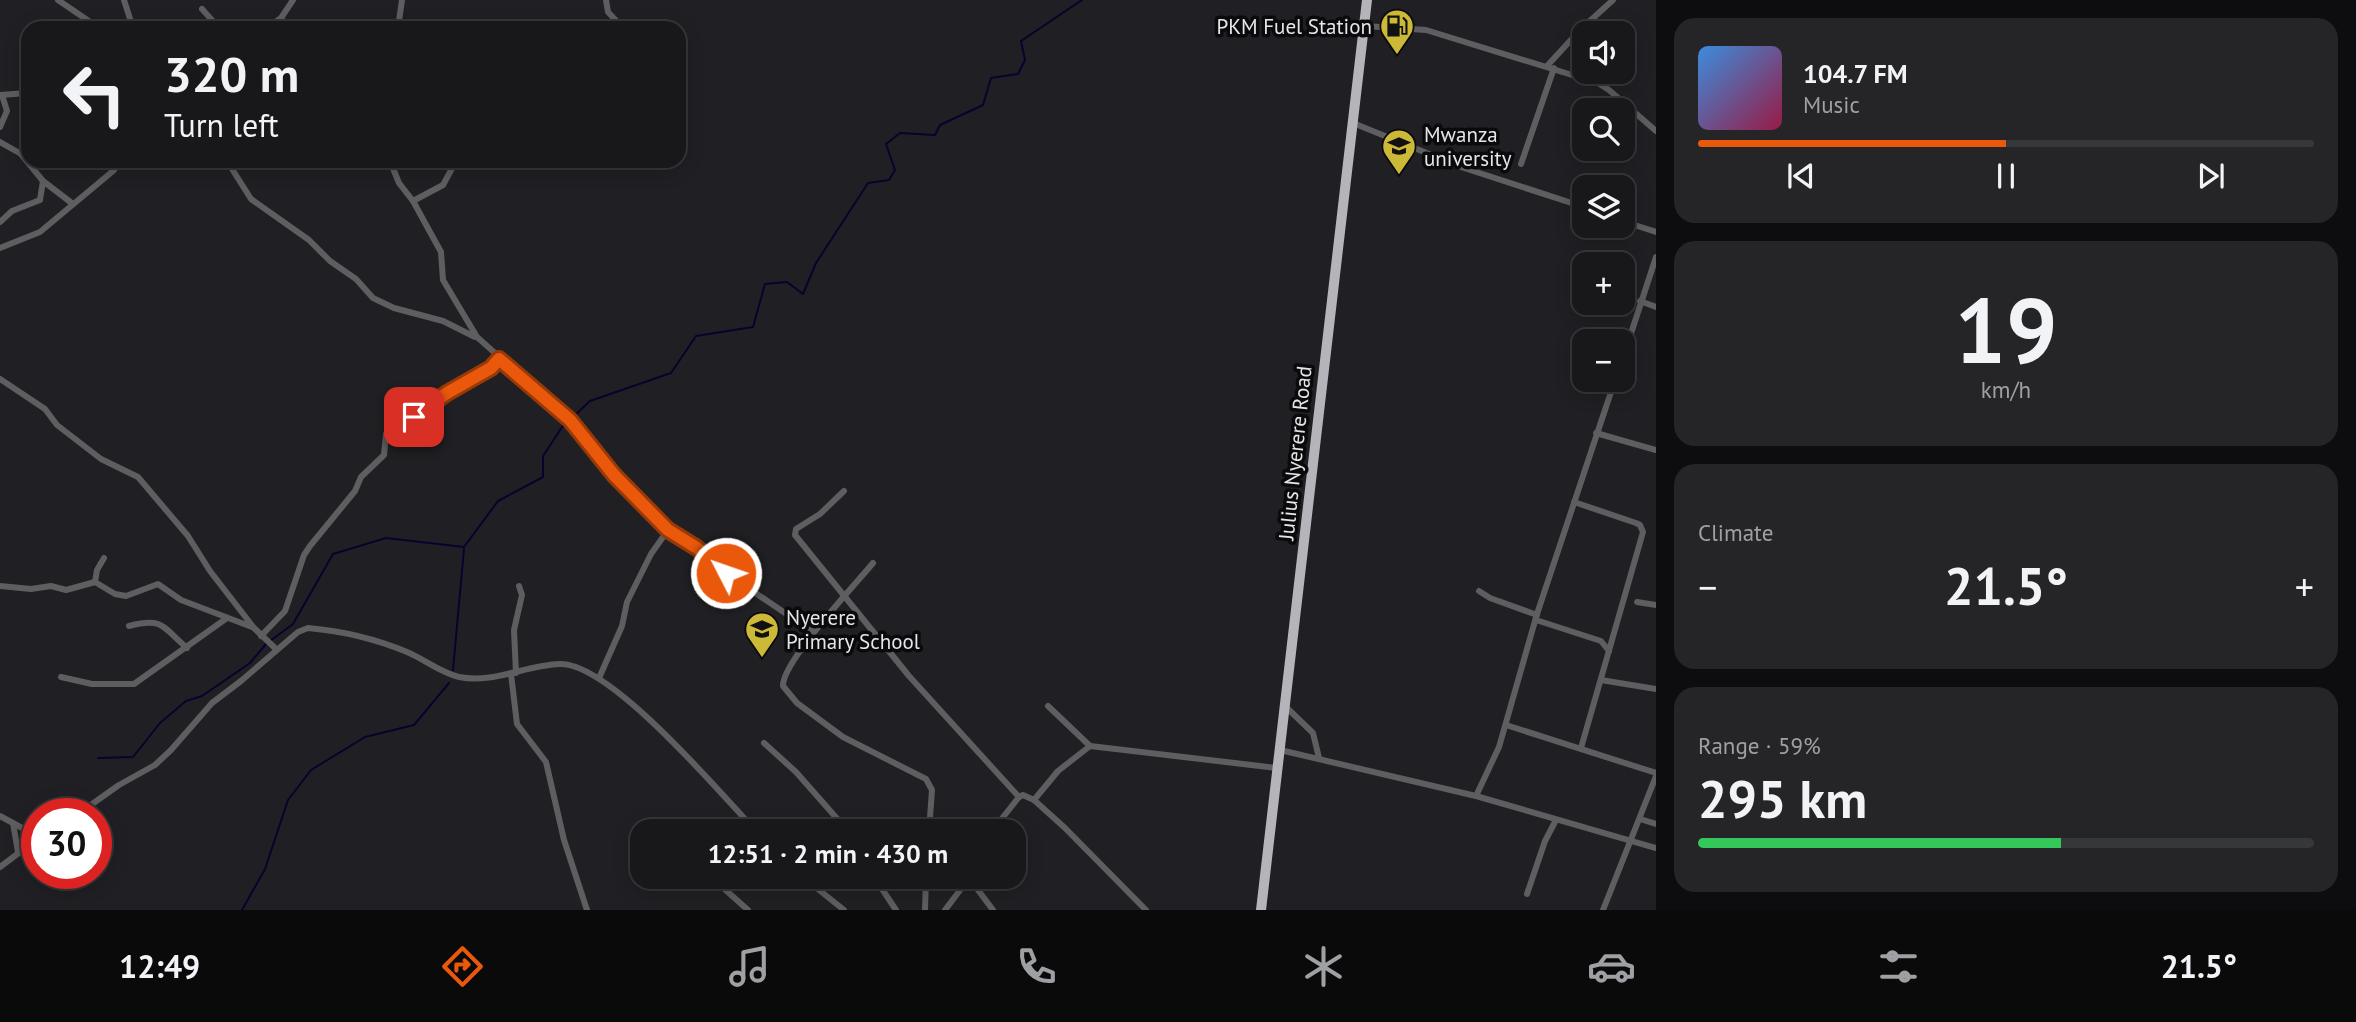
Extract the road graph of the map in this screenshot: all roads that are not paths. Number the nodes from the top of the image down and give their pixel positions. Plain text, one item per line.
1 (58, 0) edge
2 (124, 0) edge
3 (293, 0) edge
4 (396, 0) edge
5 (606, 0) edge
6 (1367, 0) edge
7 (1613, 0) edge
8 (401, 4) edge
9 (202, 9) dead end
10 (281, 18) junction
11 (89, 21) edge
12 (131, 21) edge
13 (213, 21) edge
14 (277, 21) edge
15 (283, 21) edge
16 (616, 21) edge
17 (1365, 26) junction
18 (1551, 67) junction
19 (21, 94) edge
20 (1, 95) edge
21 (1353, 124) junction
22 (0, 127) edge
23 (1656, 131) edge
24 (0, 142) edge
25 (21, 154) edge
26 (1521, 164) dead end
27 (33, 168) edge
28 (111, 168) edge
29 (115, 168) edge
30 (231, 168) edge
31 (393, 168) edge
32 (452, 168) edge
33 (113, 171) junction
34 (43, 181) junction
35 (413, 201) junction
36 (1572, 203) edge
37 (73, 204) junction
38 (0, 222) edge
39 (1635, 225) edge
40 (1656, 232) edge
41 (0, 248) edge
42 (1656, 257) edge
43 (1640, 301) junction
44 (1656, 307) edge
45 (1631, 329) edge
46 (477, 337) junction
47 (499, 359) junction
48 (0, 379) edge
49 (1611, 392) edge
50 (1596, 433) junction
51 (1656, 450) edge
52 (844, 491) dead end
53 (1574, 502) junction
54 (668, 530) junction
55 (104, 558) dead end
56 (873, 563) dead end
57 (95, 582) junction
58 (0, 586) edge
59 (519, 586) dead end
60 (1479, 591) dead end
61 (844, 597) junction
62 (1637, 602) dead end
63 (1656, 606) edge
64 (1536, 617) junction
65 (227, 618) junction
66 (129, 626) dead end
67 (254, 628) junction
68 (813, 632) junction
69 (261, 636) junction
70 (187, 648) junction
71 (276, 649) junction
72 (1609, 650) junction
73 (513, 673) junction
74 (61, 677) dead end
75 (599, 678) junction
76 (1601, 680) junction
77 (1656, 689) edge
78 (1048, 706) dead end
79 (1286, 707) junction
80 (1506, 724) junction
81 (764, 743) dead end
82 (1090, 746) junction
83 (1581, 748) junction
84 (1280, 750) junction
85 (1319, 758) junction
86 (1278, 768) junction
87 (1656, 774) edge
88 (1476, 796) junction
89 (1019, 797) junction
90 (101, 798) edge
91 (1034, 800) junction
92 (0, 816) edge
93 (745, 819) edge
94 (837, 819) edge
95 (930, 819) edge
96 (1002, 819) edge
97 (1640, 819) junction
98 (1556, 820) junction
99 (13, 823) junction
100 (1656, 824) edge
101 (21, 829) edge
102 (1630, 839) junction
103 (1656, 848) edge
104 (21, 850) edge
105 (18, 852) junction
106 (0, 867) edge
107 (724, 889) edge
108 (818, 889) edge
109 (882, 889) edge
110 (926, 889) edge
111 (961, 889) edge
112 (978, 889) edge
113 (1527, 894) dead end
114 (587, 910) edge
115 (748, 910) edge
116 (844, 910) edge
117 (896, 910) edge
118 (925, 910) edge
119 (945, 910) edge
120 (993, 910) edge
121 (1146, 910) edge
122 (1261, 910) edge
123 (1603, 910) edge

1 - 11 street
2 - 12 street
3 - 10 street
4 - 8 street
5 - 16 street
6 - 17 highway, Julius Nyerere Road
7 - 18 street
9 - 13 street
10 - 14 street
10 - 15 street
17 - 18 street
17 - 21 highway, Julius Nyerere Road
18 - 23 street
18 - 26 street
19 - 20 street
20 - 22 street
21 - 36 street
21 - 79 highway, Julius Nyerere Road
24 - 25 street
27 - 34 street
28 - 33 street
29 - 33 street
30 - 46 street
31 - 35 street
32 - 35 street
33 - 37 street
34 - 37 street
34 - 38 street
35 - 46 street
37 - 41 street
39 - 40 street
42 - 43 street
43 - 44 street
43 - 45 street
46 - 47 street
47 - 54 street
47 - 69 street
48 - 67 street
49 - 50 street
50 - 51 street
50 - 53 street
52 - 61 street
53 - 64 street
53 - 72 street
54 - 68 street
54 - 75 street
55 - 57 street
56 - 61 street
57 - 58 street
57 - 65 street
59 - 73 street
60 - 64 street
61 - 68 street
61 - 89 street
62 - 63 street
64 - 72 street
64 - 80 street
65 - 67 street
65 - 70 street
66 - 70 street
67 - 69 street
68 - 95 street
69 - 71 street
70 - 74 street
71 - 73 street
71 - 90 street
72 - 76 street
73 - 75 street
73 - 114 street
75 - 93 street
76 - 77 street
76 - 83 street
78 - 82 street
79 - 84 highway, Julius Nyerere Road
79 - 85 street
80 - 83 street
80 - 88 street
81 - 94 street
82 - 86 street
82 - 91 street
83 - 87 street
84 - 85 street
84 - 86 highway, Julius Nyerere Road
85 - 88 street
86 - 122 highway, Julius Nyerere Road
87 - 97 street
88 - 98 street
89 - 91 street
89 - 96 street
91 - 121 street
92 - 99 street
97 - 100 street
97 - 102 street
98 - 102 street
98 - 113 street
99 - 101 street
99 - 105 street
102 - 103 street
102 - 123 street
104 - 105 street
105 - 106 street
107 - 115 street
108 - 116 street
109 - 117 street
110 - 118 street
111 - 119 street
112 - 120 street

